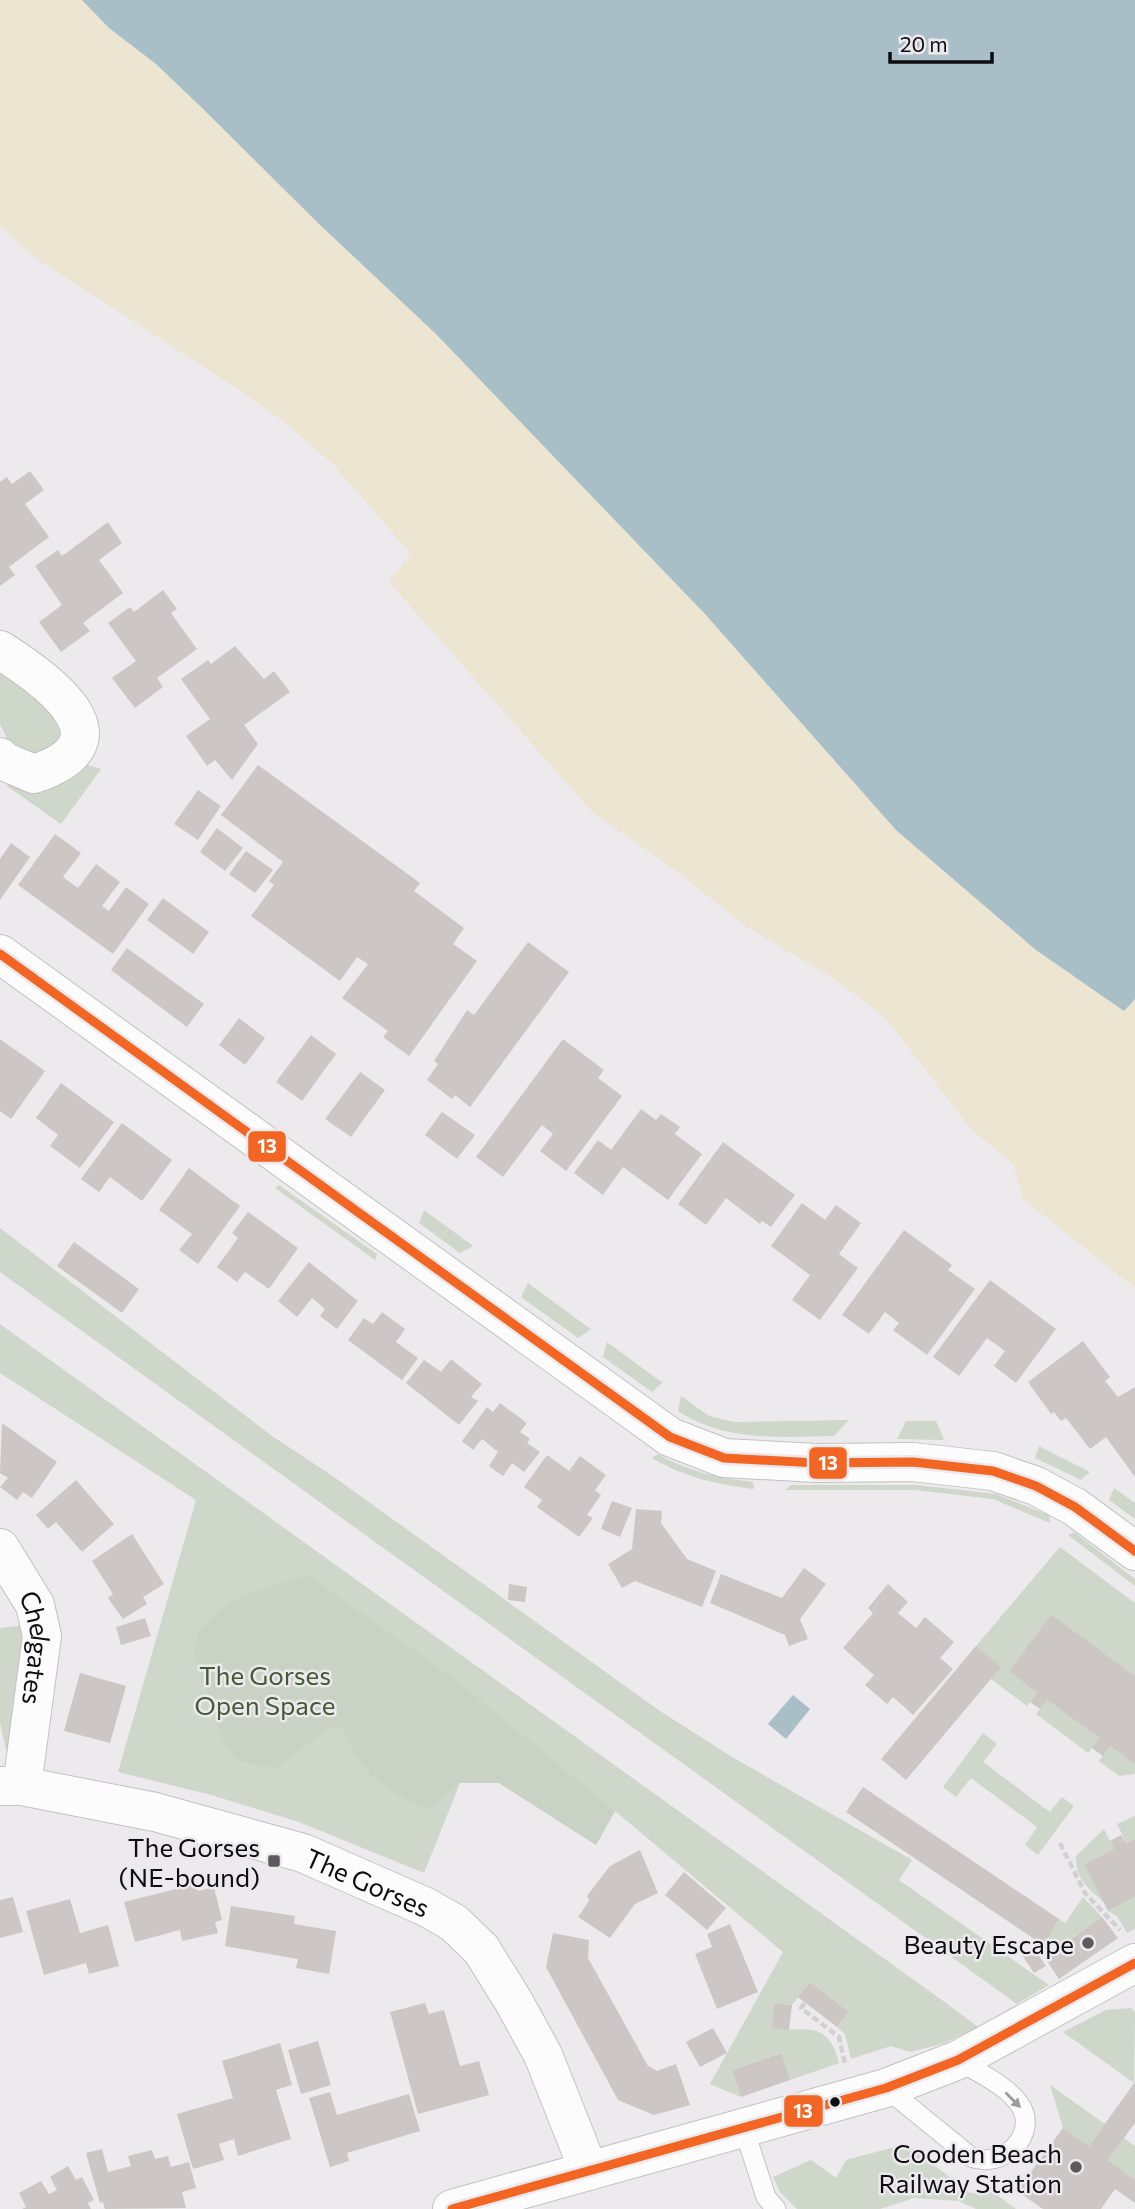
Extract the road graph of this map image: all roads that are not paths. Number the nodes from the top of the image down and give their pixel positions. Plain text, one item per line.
1 (0, 650) edge
2 (0, 757) edge
3 (0, 954) edge
4 (1135, 1551) edge
5 (3, 1557) edge
6 (11, 1786) edge
7 (1135, 1963) edge
8 (958, 2060) junction
9 (869, 2094) junction
10 (744, 2129) junction
11 (589, 2171) junction
12 (452, 2209) edge
13 (776, 2209) edge

1 - 2 main road
3 - 4 main road
5 - 6 main road, Chelgates
6 - 11 main road, The Gorses
7 - 8 main road
8 - 9 main road
8 -> 9 lane
9 - 10 main road
10 - 11 main road
10 - 13 lane
11 - 12 main road

